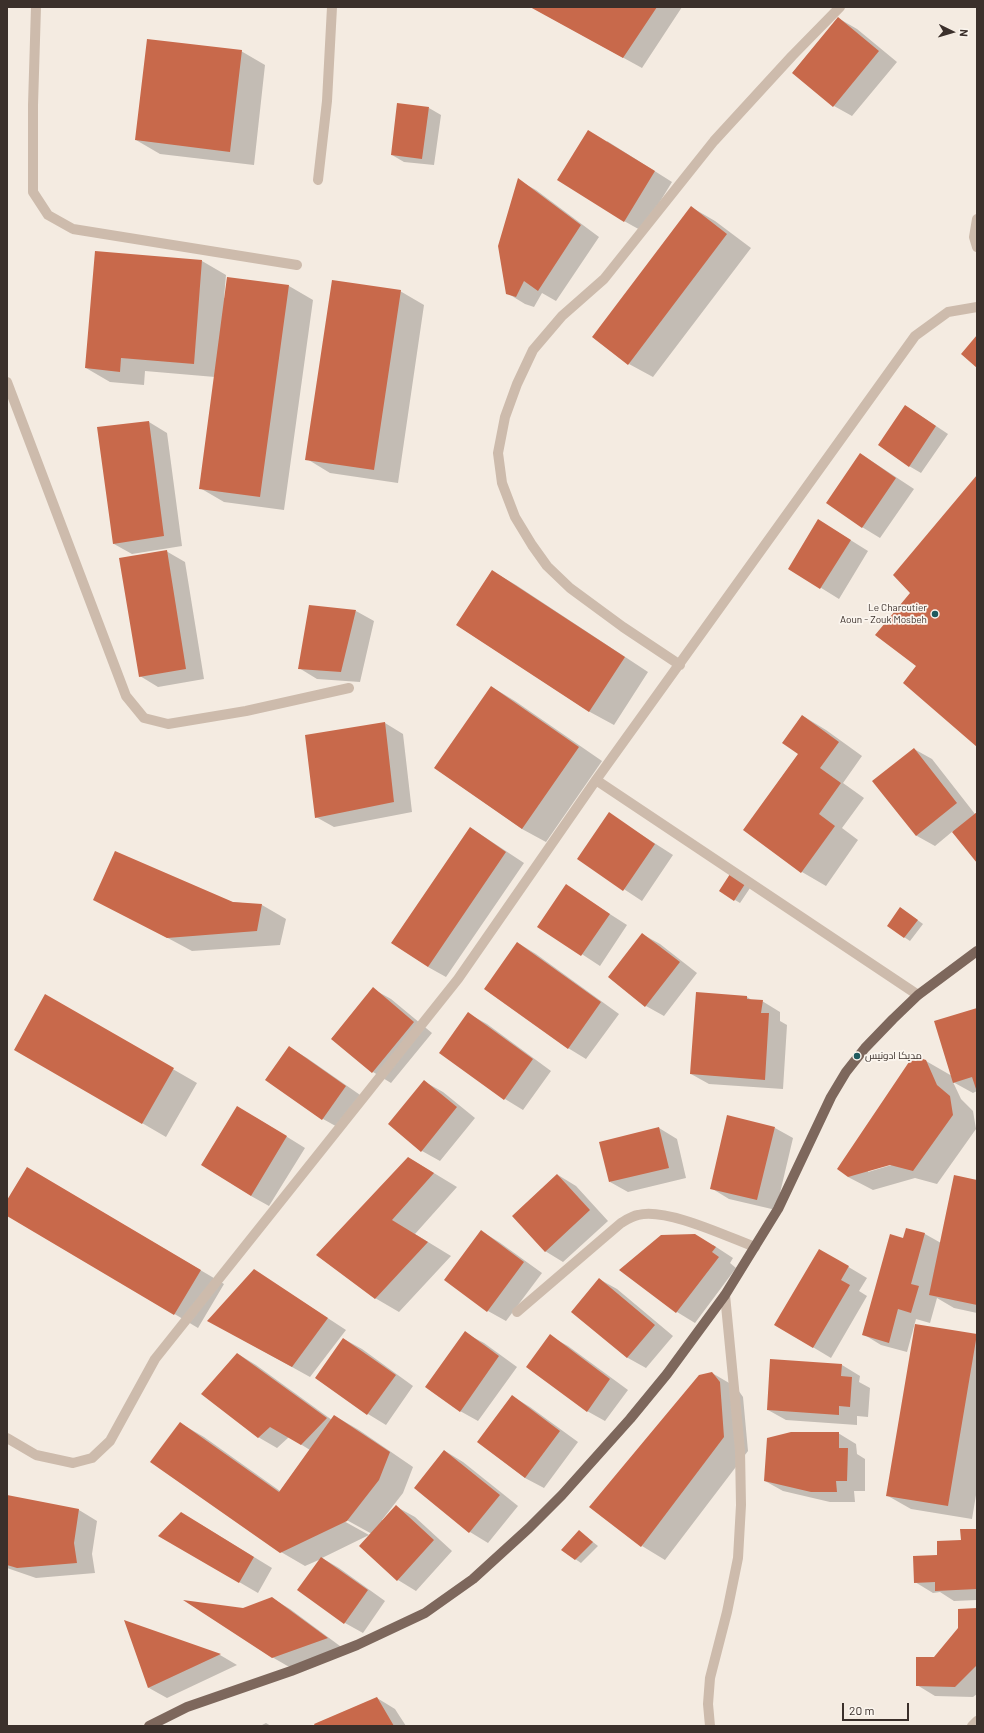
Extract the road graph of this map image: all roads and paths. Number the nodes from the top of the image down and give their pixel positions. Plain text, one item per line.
1 (36, 7) edge
2 (332, 7) edge
3 (840, 7) edge
4 (318, 180) dead end
5 (977, 219) edge
6 (977, 247) edge
7 (297, 265) dead end
8 (977, 307) edge
9 (7, 382) edge
10 (680, 665) junction
11 (349, 688) dead end
12 (596, 780) junction
13 (977, 951) edge
14 (918, 995) junction
15 (756, 1247) junction
16 (725, 1295) junction
17 (517, 1312) dead end
18 (7, 1438) edge
19 (977, 1721) edge
20 (149, 1726) edge
21 (710, 1726) edge
22 (972, 1726) edge

1 - 7 street
2 - 4 street
3 - 10 street
5 - 6 street
8 - 10 street
9 - 11 street
10 - 12 street
12 - 14 street
12 - 18 street
13 - 14 main road
14 - 15 main road
15 - 16 main road
15 - 17 street
16 - 20 main road
16 - 21 street
19 - 22 street

